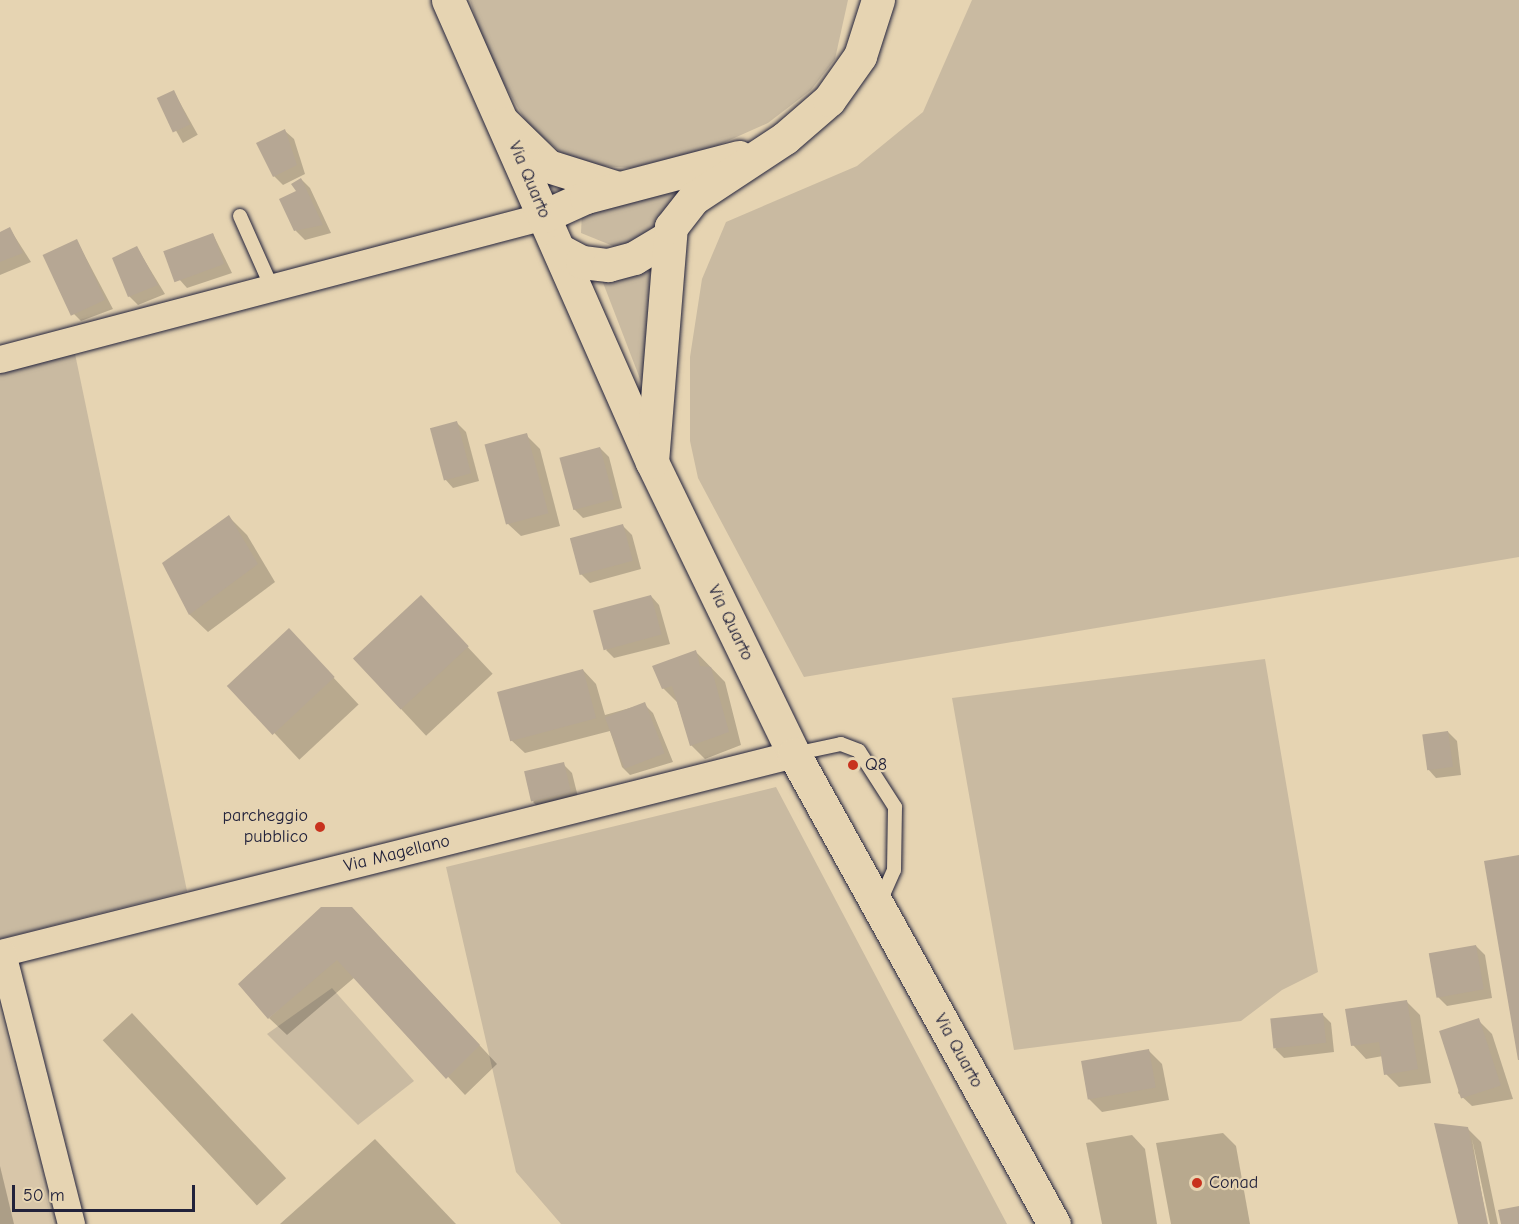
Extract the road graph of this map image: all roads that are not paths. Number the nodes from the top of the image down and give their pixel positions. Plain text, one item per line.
1 (448, 0) edge
2 (878, 0) edge
3 (504, 123) junction
4 (767, 149) junction
5 (626, 188) junction
6 (240, 216) dead end
7 (544, 216) junction
8 (667, 238) junction
9 (561, 251) junction
10 (272, 288) junction
11 (0, 359) edge
12 (652, 462) junction
13 (794, 754) junction
14 (878, 906) junction
15 (1, 953) edge
16 (71, 1224) edge
17 (1054, 1224) edge

1 - 3 main road, Via Quarto
2 - 4 main road
3 - 5 main road
3 - 7 main road, Via Quarto
4 - 5 main road
4 - 8 main road
5 - 7 main road
6 - 10 lane
7 - 9 main road, Via Quarto
7 - 10 street
8 - 9 main road
8 - 12 main road
9 - 12 main road, Via Quarto
10 - 11 street
12 - 13 main road, Via Quarto
13 - 14 main road, Via Quarto
13 - 14 lane
13 - 15 street, Via Magellano
14 - 17 main road, Via Quarto
15 - 16 street

